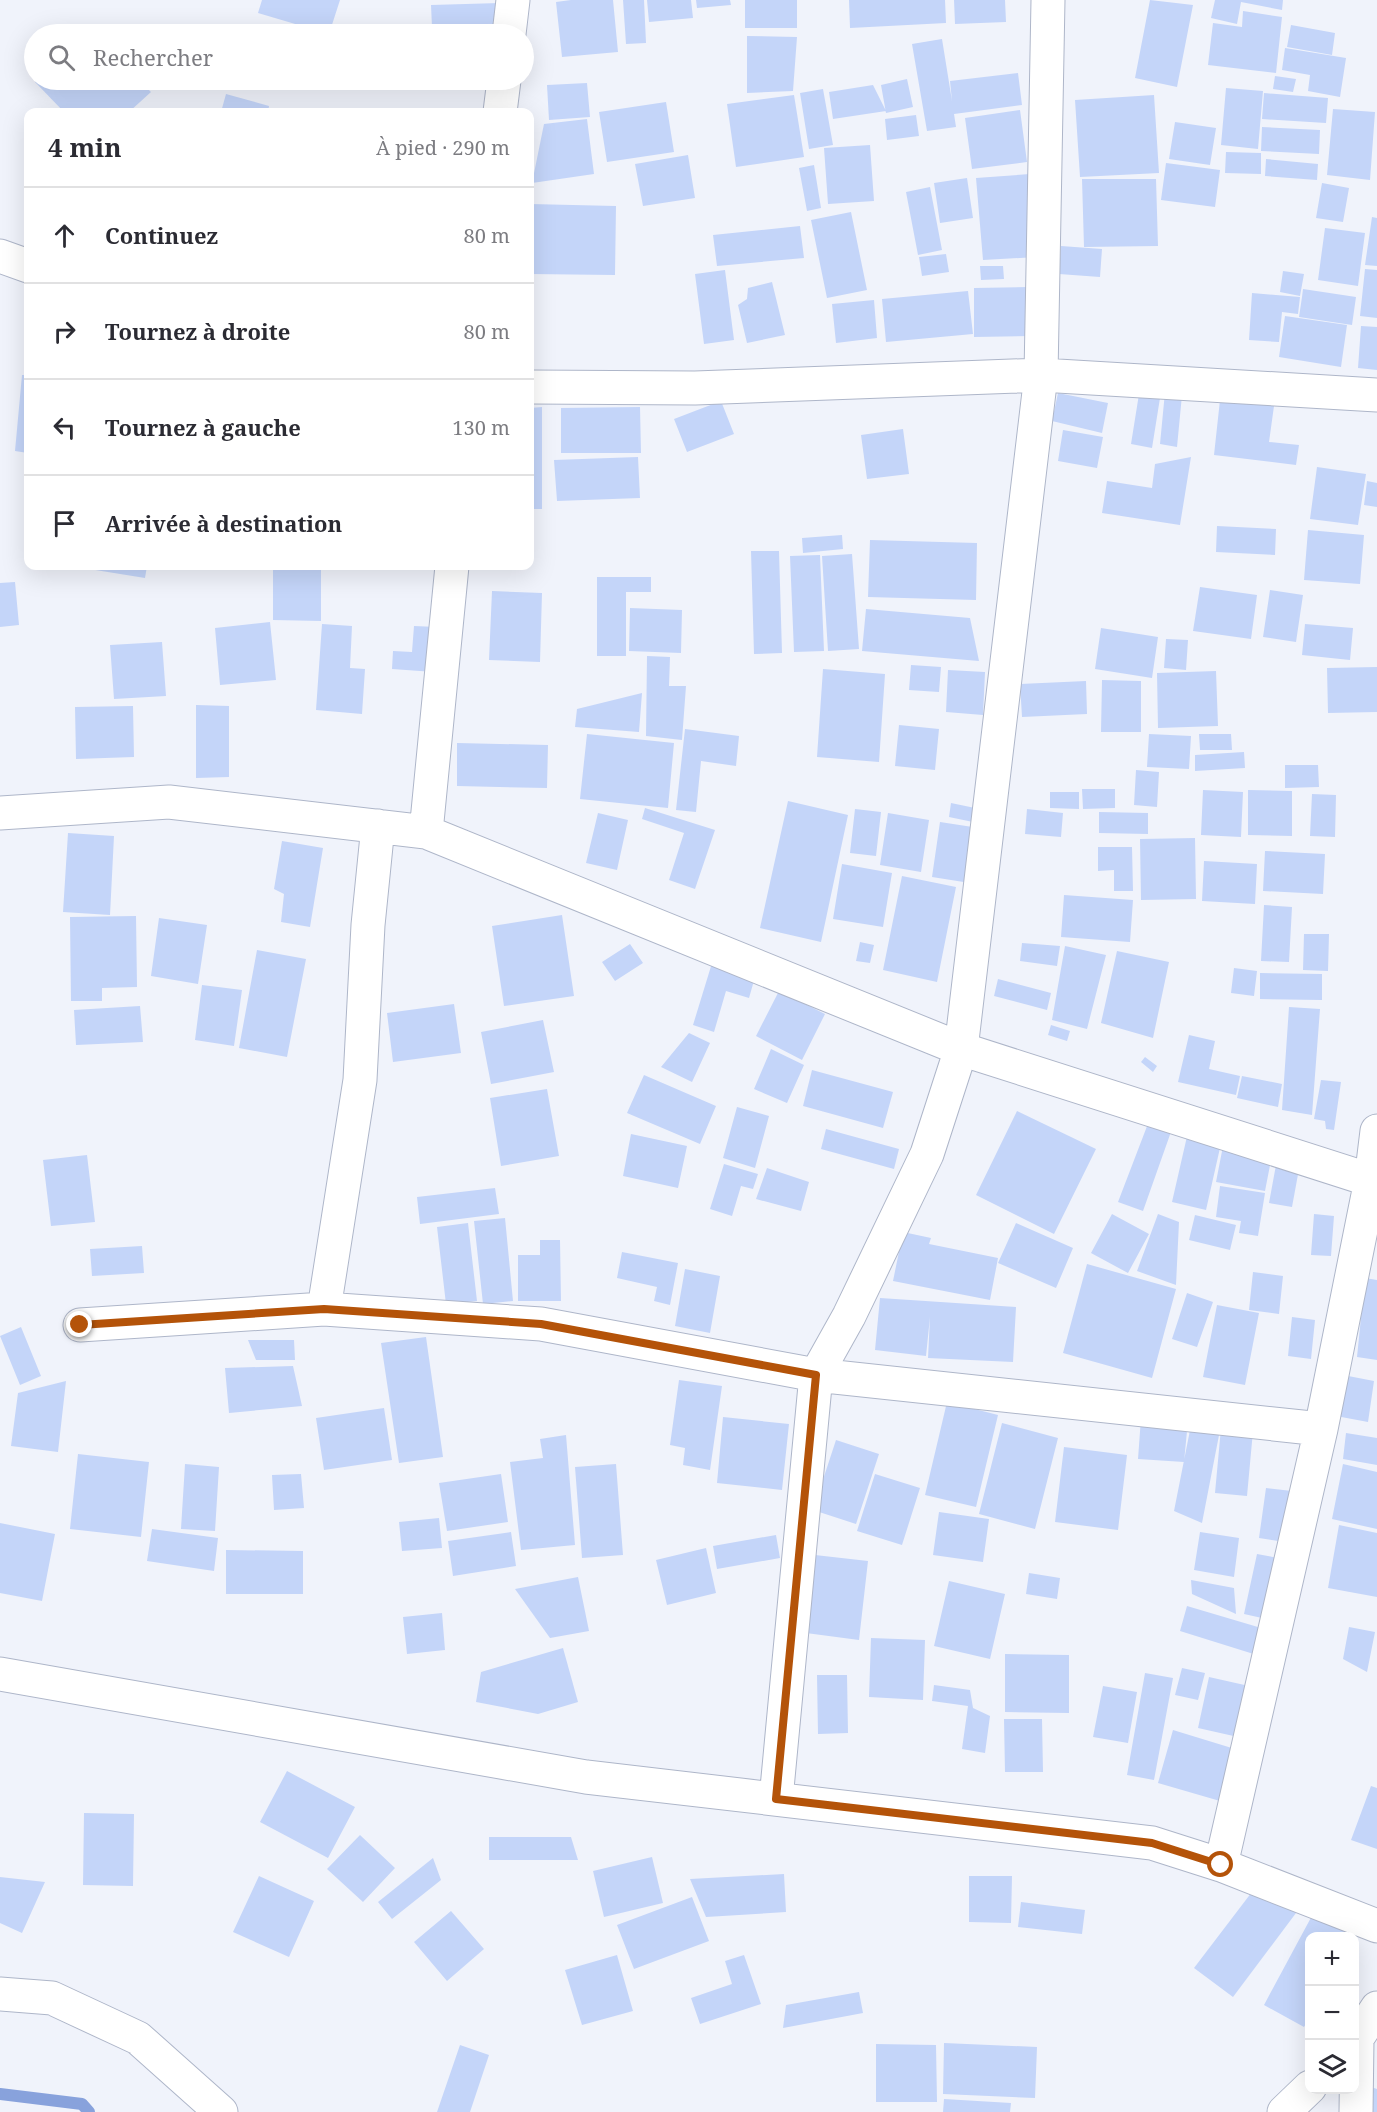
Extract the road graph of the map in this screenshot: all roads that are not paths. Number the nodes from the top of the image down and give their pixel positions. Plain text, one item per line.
1 (513, 0) edge
2 (1048, 0) edge
3 (510, 24) edge
4 (503, 90) edge
5 (500, 108) edge
6 (0, 256) edge
7 (24, 265) edge
8 (1041, 375) junction
9 (534, 387) edge
10 (1377, 395) edge
11 (452, 570) edge
12 (0, 813) edge
13 (378, 826) junction
14 (426, 831) junction
15 (961, 1048) junction
16 (1377, 1131) edge
17 (1374, 1181) edge
18 (324, 1309) junction
19 (80, 1325) dead end
20 (816, 1375) junction
21 (1321, 1429) junction
22 (0, 1674) edge
23 (776, 1799) junction
24 (1221, 1865) junction
25 (1377, 1926) edge
26 (0, 1994) edge
27 (1377, 2008) edge
28 (1357, 2040) edge
29 (1305, 2092) edge
30 (1356, 2094) edge
31 (221, 2112) edge
32 (1284, 2112) edge
33 (1356, 2112) edge

1 - 3 street
2 - 8 street
4 - 5 street
6 - 7 street
8 - 9 street
8 - 10 street
8 - 15 street
11 - 14 street
12 - 13 street
13 - 14 street
13 - 18 street
14 - 15 street
15 - 17 street
15 - 20 street
16 - 17 street
17 - 21 street
18 - 19 street
18 - 20 street
20 - 21 street
20 - 23 street
21 - 24 street
22 - 23 street
23 - 24 street
24 - 25 street
26 - 31 street
27 - 28 street
29 - 32 street
30 - 33 street

